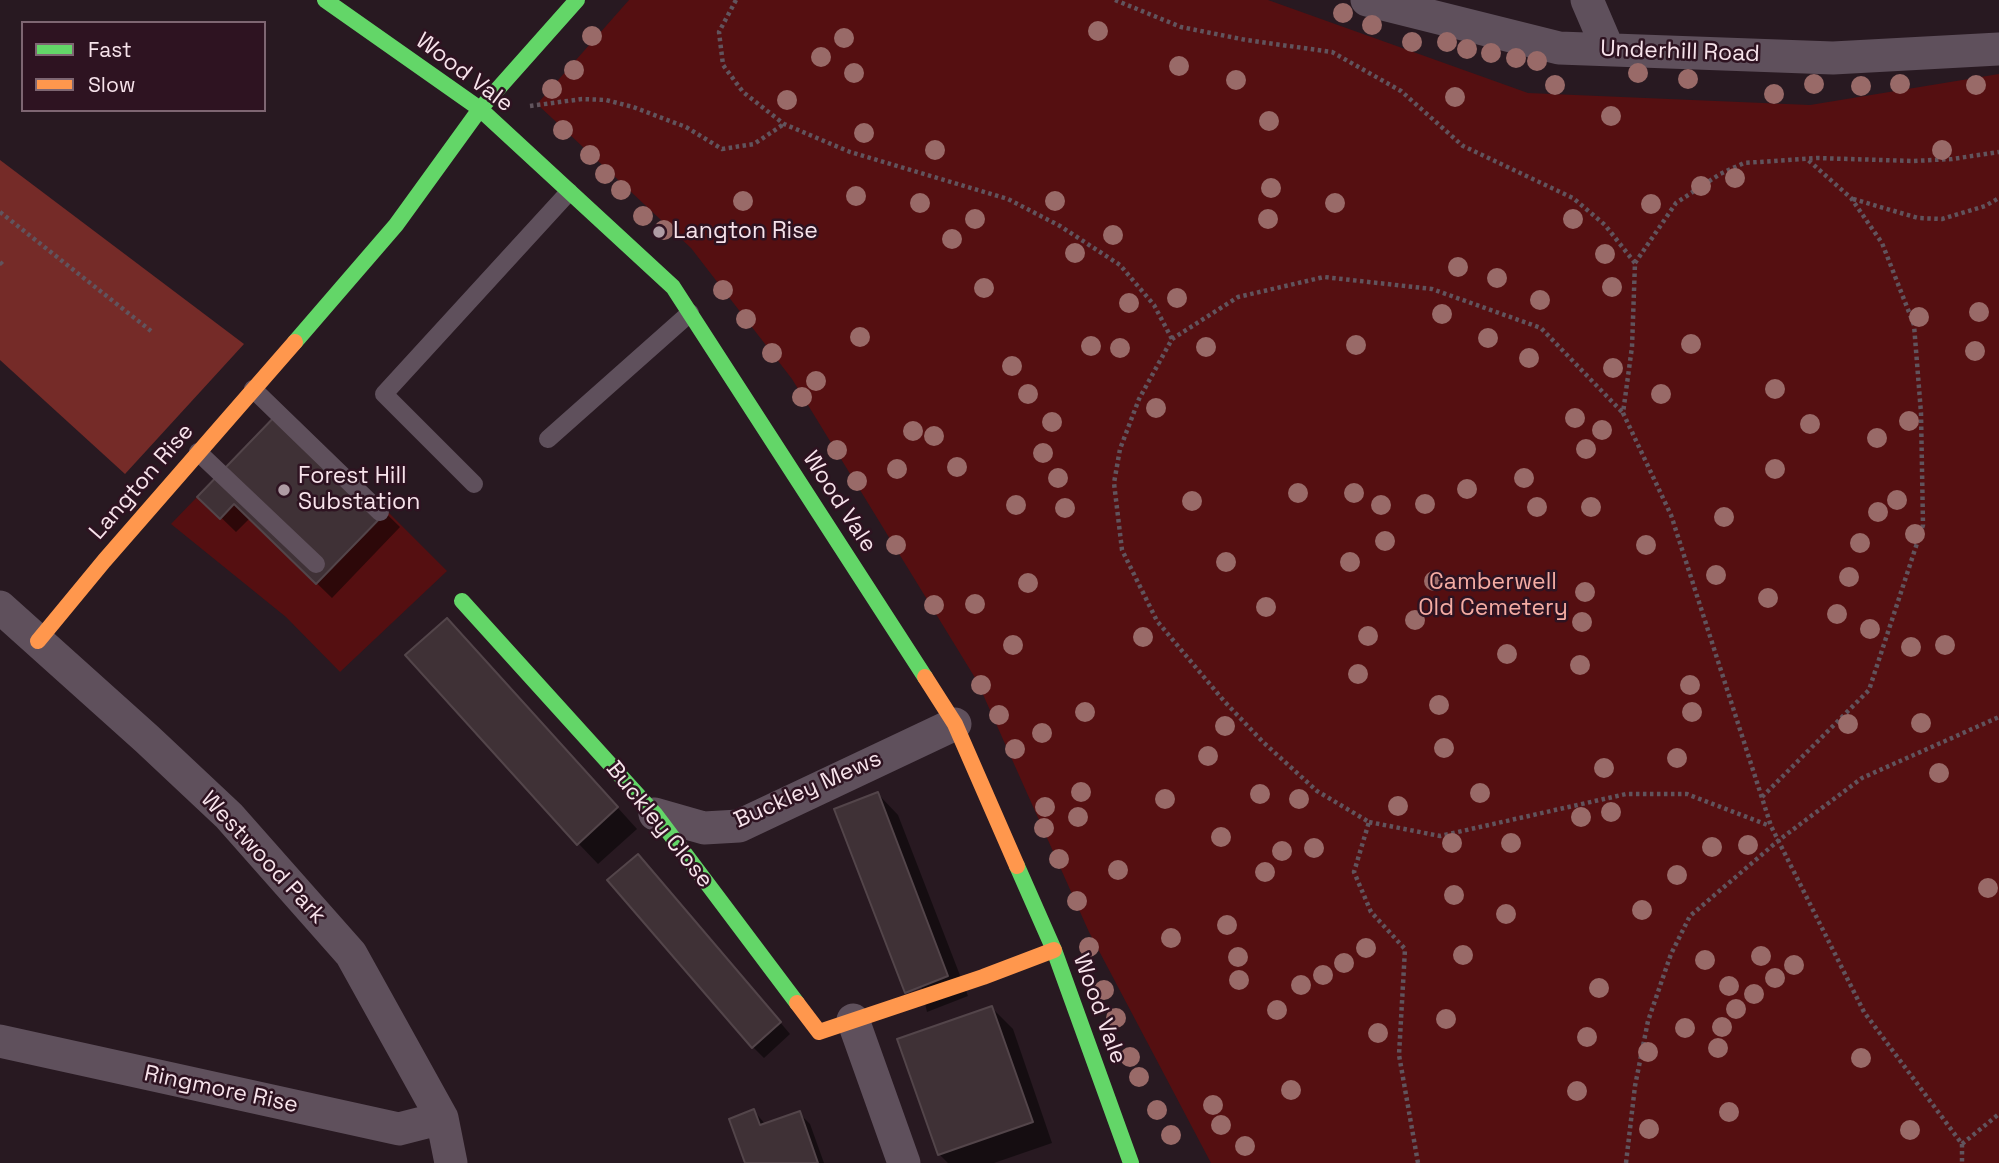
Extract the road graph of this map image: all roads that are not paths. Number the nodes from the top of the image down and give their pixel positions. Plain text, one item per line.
1 (325, 0) edge
2 (577, 0) edge
3 (1367, 0) edge
4 (1587, 0) edge
5 (1608, 49) junction
6 (1999, 49) edge
7 (480, 109) junction
8 (569, 192) junction
9 (690, 313) junction
10 (253, 389) junction
11 (548, 439) dead end
12 (198, 452) junction
13 (474, 484) dead end
14 (380, 512) dead end
15 (316, 564) dead end
16 (462, 601) dead end
17 (0, 607) edge
18 (38, 641) junction
19 (955, 724) junction
20 (655, 814) junction
21 (1054, 950) junction
22 (853, 1020) junction
23 (0, 1041) edge
24 (442, 1118) junction
25 (451, 1163) edge
26 (904, 1163) edge
27 (1131, 1163) edge

1 - 7 street, Wood Vale
2 - 7 street, Langton Rise
3 - 5 street, Underhill Road
4 - 5 street
5 - 6 street, Underhill Road
7 - 8 street, Wood Vale
7 - 10 street, Langton Rise
8 - 9 street, Wood Vale
8 - 13 lane
9 - 11 lane
9 - 19 street, Wood Vale
10 - 12 street, Langton Rise
10 - 14 lane
12 - 15 lane
12 - 18 street, Langton Rise
16 - 20 street, Buckley Close
17 - 18 street, Westwood Park
18 - 24 street, Westwood Park
19 - 20 street, Buckley Mews
19 - 21 street, Wood Vale
20 - 22 street, Buckley Close
21 - 22 street, Buckley Close
21 - 27 street, Wood Vale
22 - 26 street
23 - 24 street, Ringmore Rise
24 - 25 street, Westwood Park

